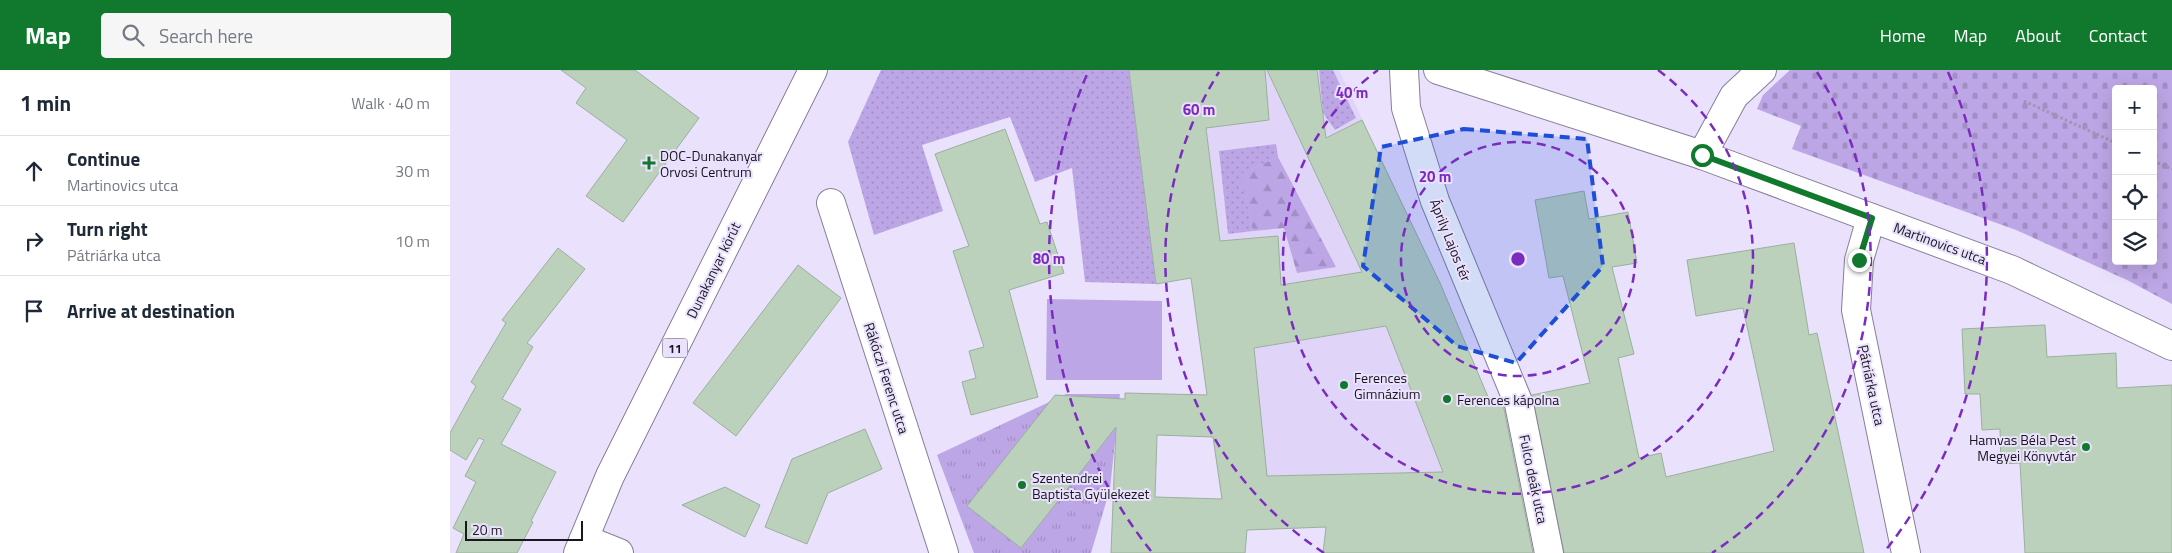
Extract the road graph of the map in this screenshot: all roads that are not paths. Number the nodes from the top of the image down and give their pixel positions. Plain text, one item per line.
1 (814, 70) edge
2 (1404, 70) edge
3 (1438, 70) edge
4 (1762, 70) edge
5 (1702, 155) junction
6 (831, 203) dead end
7 (1872, 218) junction
8 (2172, 346) edge
9 (1518, 404) joint
10 (581, 546) edge
11 (619, 553) edge
12 (944, 553) edge
13 (1549, 553) edge
14 (1906, 553) edge

1 - 10 street, Dunakanyar körút / 11
2 - 9 street, Áprily Lajos tér
3 - 5 street
4 - 5 street
5 - 7 street, Martinovics utca
6 - 12 street, Rákóczi Ferenc utca
7 - 8 street, Martinovics utca
7 - 14 street, Pátriárka utca
9 - 13 street, Fulco deák utca
10 - 11 street

